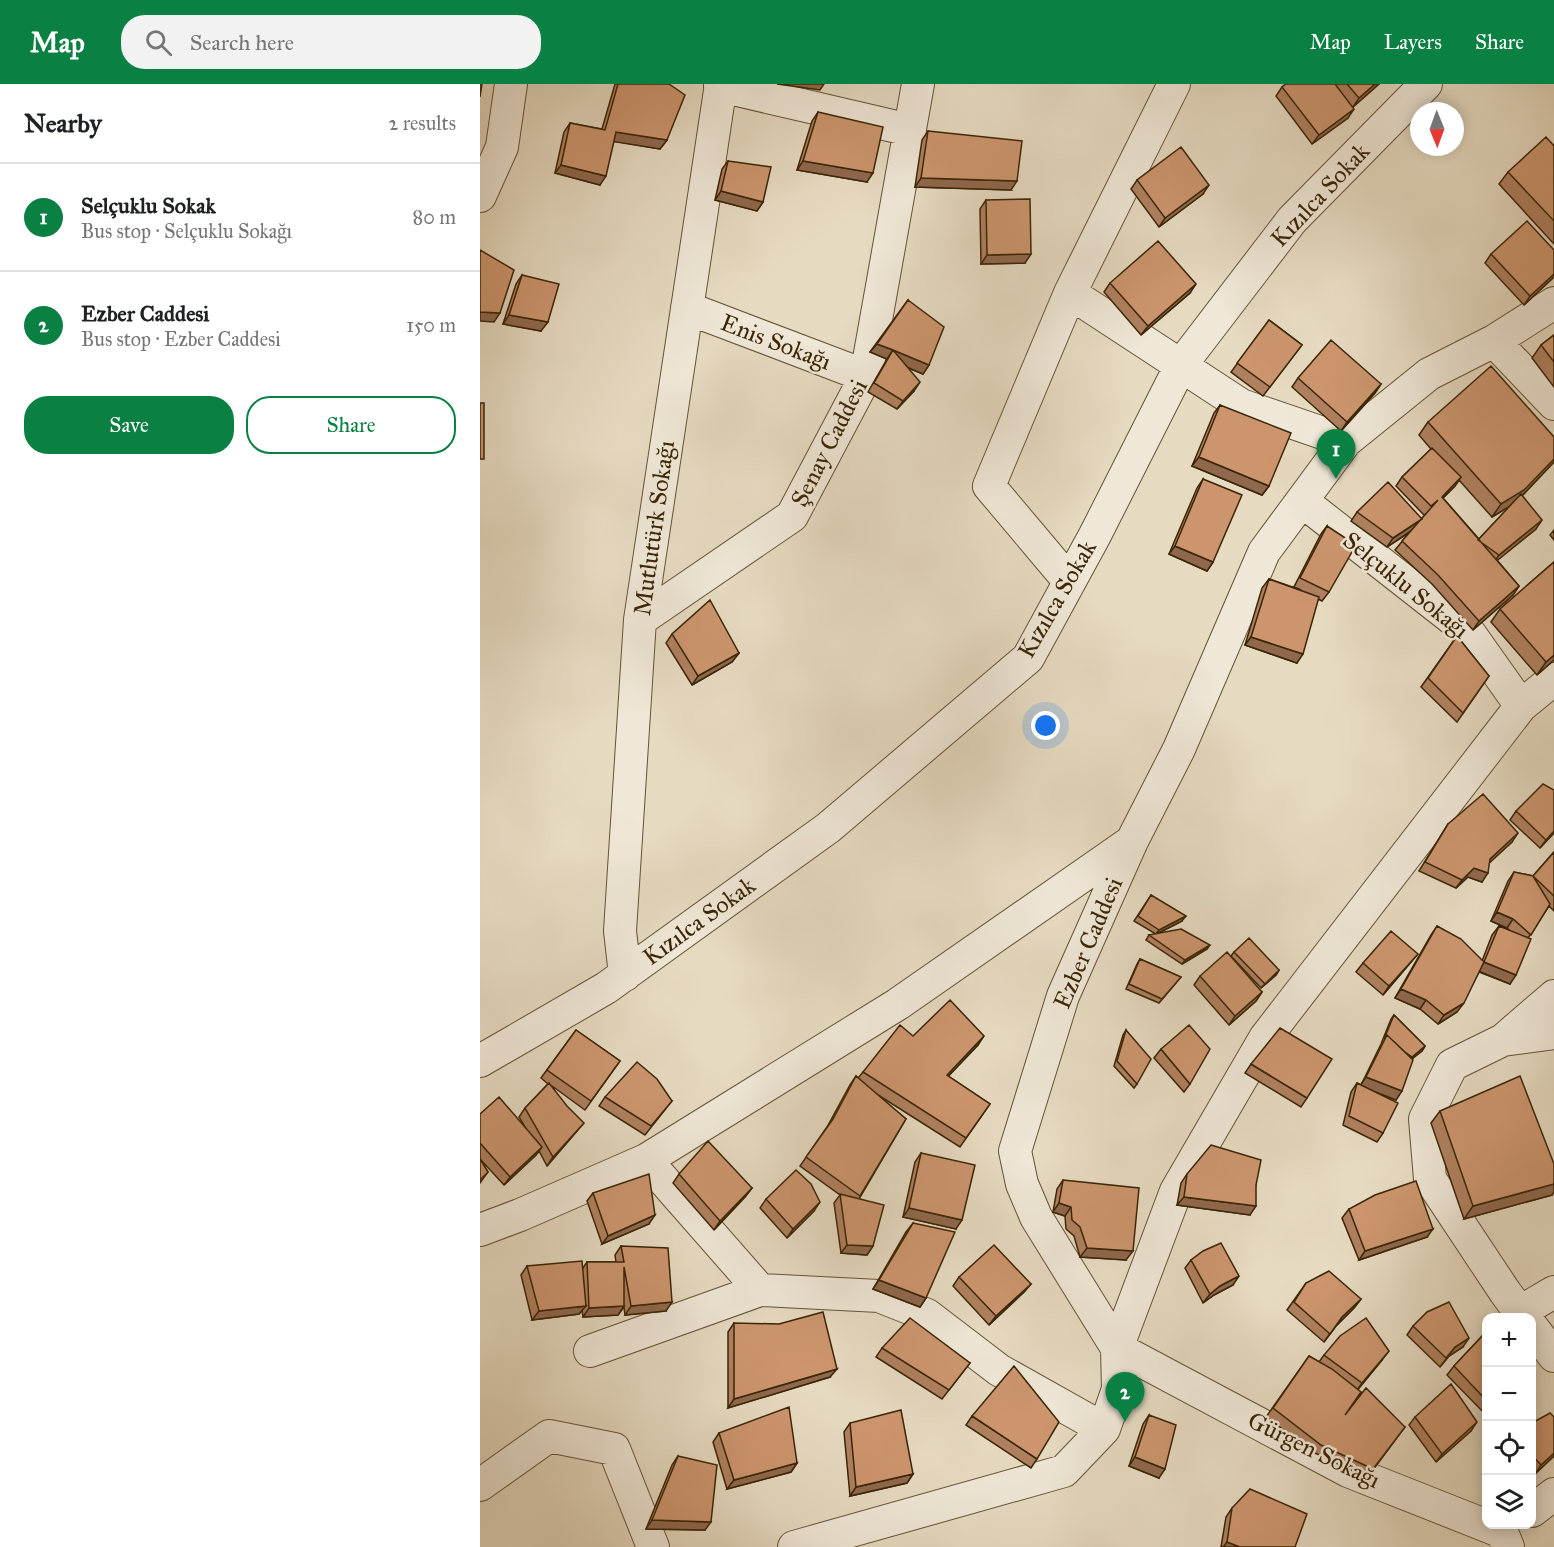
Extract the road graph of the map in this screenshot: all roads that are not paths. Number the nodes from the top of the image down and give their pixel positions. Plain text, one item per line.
1 (511, 84) edge
2 (918, 84) edge
3 (1174, 84) edge
4 (1426, 84) edge
5 (721, 85) edge
6 (910, 130) junction
7 (480, 196) edge
8 (1070, 293) junction
9 (1554, 303) edge
10 (687, 308) junction
11 (1494, 341) junction
12 (1181, 366) junction
13 (866, 376) junction
14 (1554, 404) edge
15 (1346, 441) junction
16 (1302, 501) junction
17 (1070, 581) junction
18 (640, 620) junction
19 (1554, 679) edge
20 (1521, 706) junction
21 (1132, 841) junction
22 (625, 975) junction
23 (1554, 996) edge
24 (1554, 1033) edge
25 (1503, 1041) junction
26 (480, 1061) edge
27 (646, 1160) junction
28 (480, 1230) edge
29 (760, 1290) junction
30 (1554, 1292) edge
31 (1520, 1313) edge
32 (1531, 1313) edge
33 (1536, 1333) edge
34 (1117, 1348) junction
35 (590, 1351) dead end
36 (1554, 1356) edge
37 (1104, 1429) junction
38 (480, 1485) edge
39 (1554, 1494) edge
40 (1536, 1508) edge
41 (1508, 1534) edge
42 (653, 1547) edge
43 (794, 1547) edge

1 - 7 street
2 - 6 street, Şenay Caddesi
3 - 8 street
4 - 12 street, Kızılca Sokak
5 - 6 street
5 - 10 street, Mutlutürk Sokağı
6 - 13 street, Şenay Caddesi
8 - 12 street
8 - 17 street
9 - 11 street, Ezber Caddesi
10 - 13 street, Enis Sokağı
10 - 18 street, Mutlutürk Sokağı
11 - 14 street
11 - 15 street, Ezber Caddesi
12 - 15 street
12 - 17 street, Kızılca Sokak
13 - 18 street, Şenay Caddesi
15 - 16 street, Ezber Caddesi
16 - 20 street, Selçuklu Sokağı
16 - 21 street, Ezber Caddesi
17 - 22 street, Kızılca Sokak
18 - 22 street, Mutlutürk Sokağı
19 - 20 street
20 - 34 street
21 - 27 street
21 - 34 street, Ezber Caddesi
22 - 26 street, Kızılca Sokak
23 - 25 street
24 - 25 street
25 - 31 street
27 - 28 street
27 - 29 street
29 - 35 street
29 - 37 street
30 - 32 street
33 - 36 street
34 - 37 street
34 - 41 street, Gürgen Sokağı
37 - 43 street
38 - 42 street
39 - 40 street

